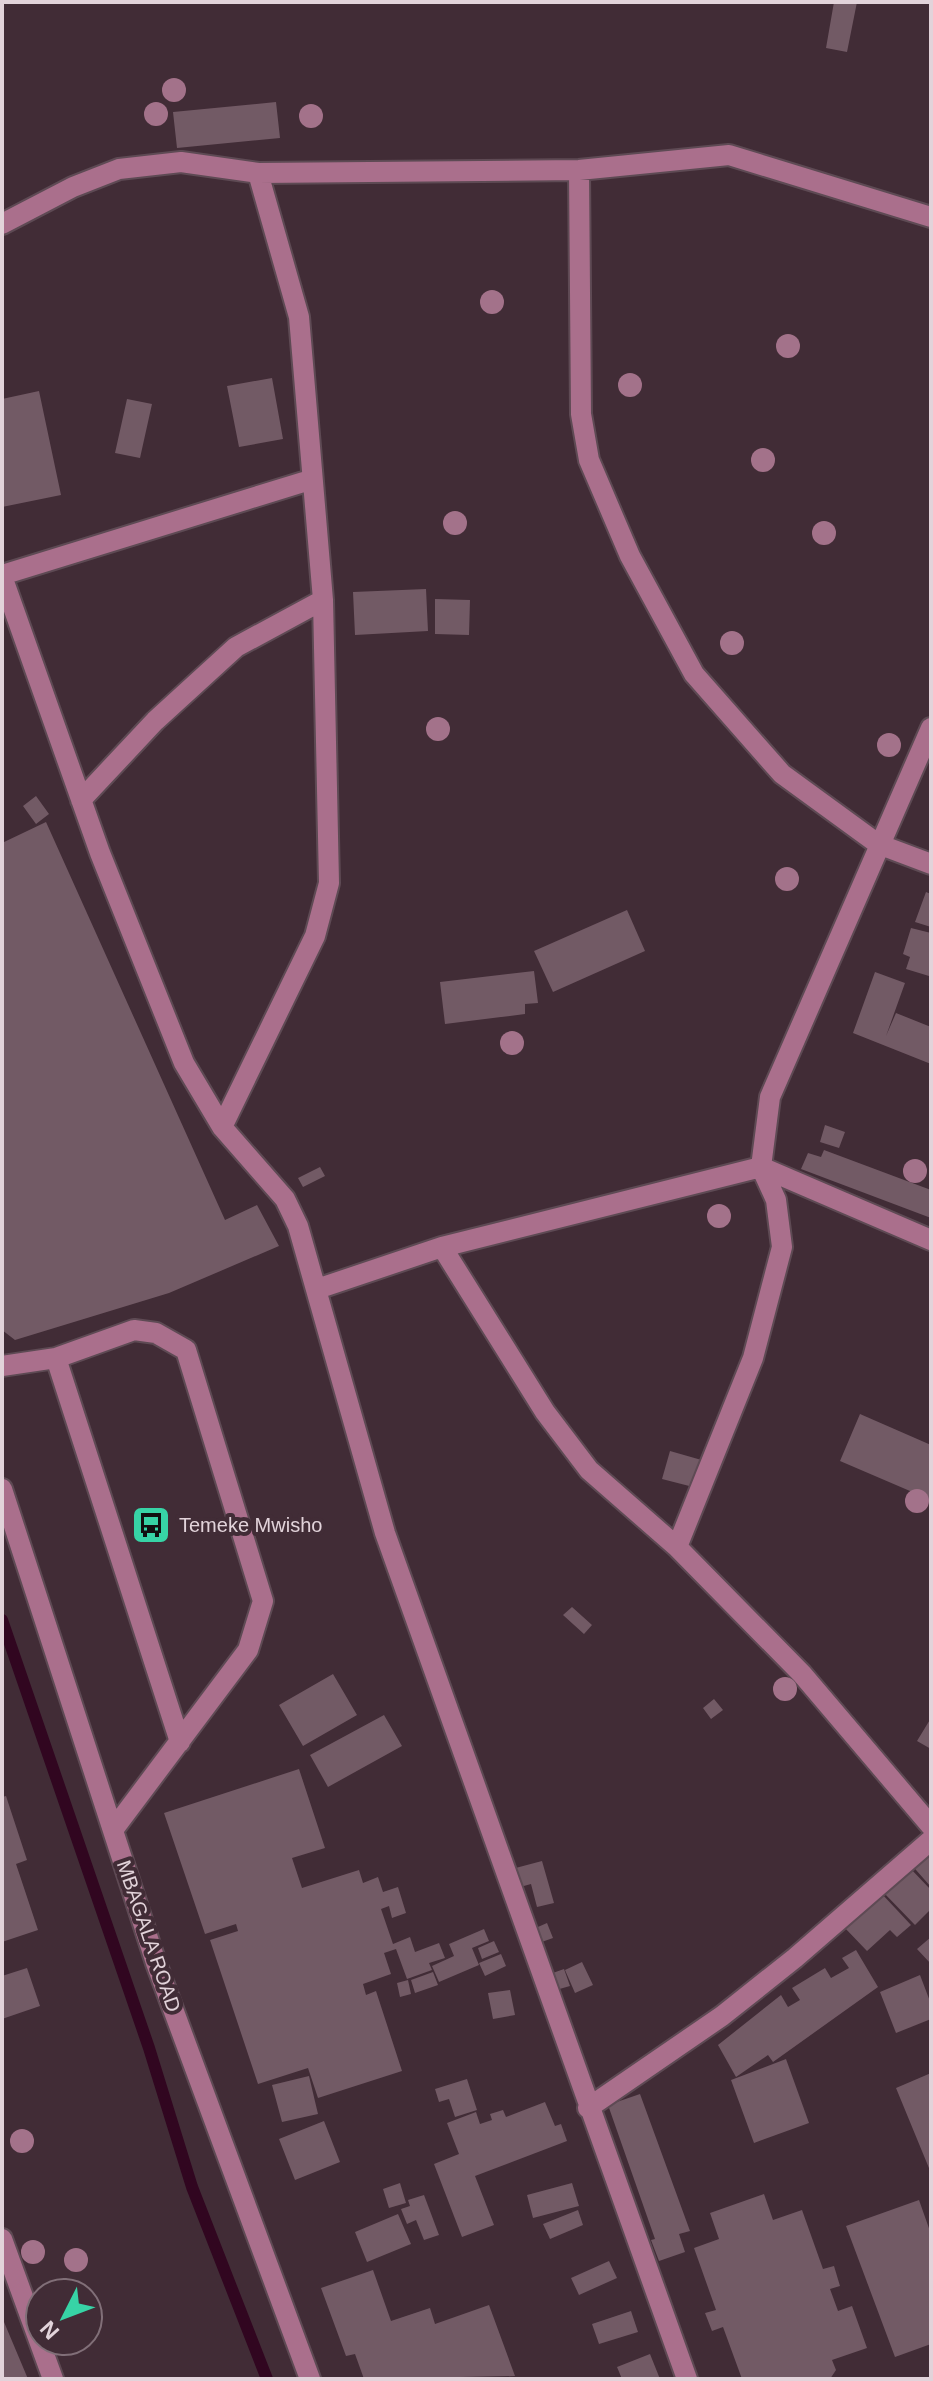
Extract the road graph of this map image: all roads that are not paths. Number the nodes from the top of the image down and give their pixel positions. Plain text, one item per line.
1 (579, 170) junction
2 (258, 173) junction
3 (931, 217) edge
4 (2, 224) edge
5 (310, 480) junction
6 (2, 575) edge
7 (323, 600) junction
8 (931, 728) edge
9 (81, 800) junction
10 (878, 844) junction
11 (931, 864) edge
12 (222, 1127) junction
13 (761, 1167) junction
14 (931, 1240) edge
15 (442, 1247) junction
16 (317, 1289) junction
17 (56, 1358) junction
18 (2, 1366) edge
19 (2, 1489) edge
20 (677, 1547) junction
21 (180, 1742) junction
22 (931, 1826) edge
23 (113, 1830) junction
24 (931, 1840) edge
25 (588, 2108) junction
26 (2, 2239) edge
27 (53, 2379) edge
28 (310, 2379) edge
29 (687, 2379) edge

1 - 2 street
1 - 3 street
1 - 10 street
2 - 4 street
2 - 5 street
5 - 6 street
5 - 7 street
6 - 9 street
7 - 9 street
7 - 12 street
8 - 10 street
9 - 12 street
10 - 11 street
10 - 13 street
12 - 16 street
13 - 14 street
13 - 15 street
13 - 20 street
15 - 16 street
15 - 20 street
16 - 25 street
17 - 18 street
17 - 21 street
17 - 21 street
19 - 23 street, MBAGALA ROAD
20 - 22 street
21 - 23 street
23 - 28 street, MBAGALA ROAD
24 - 25 street
25 - 29 street
26 - 27 street

